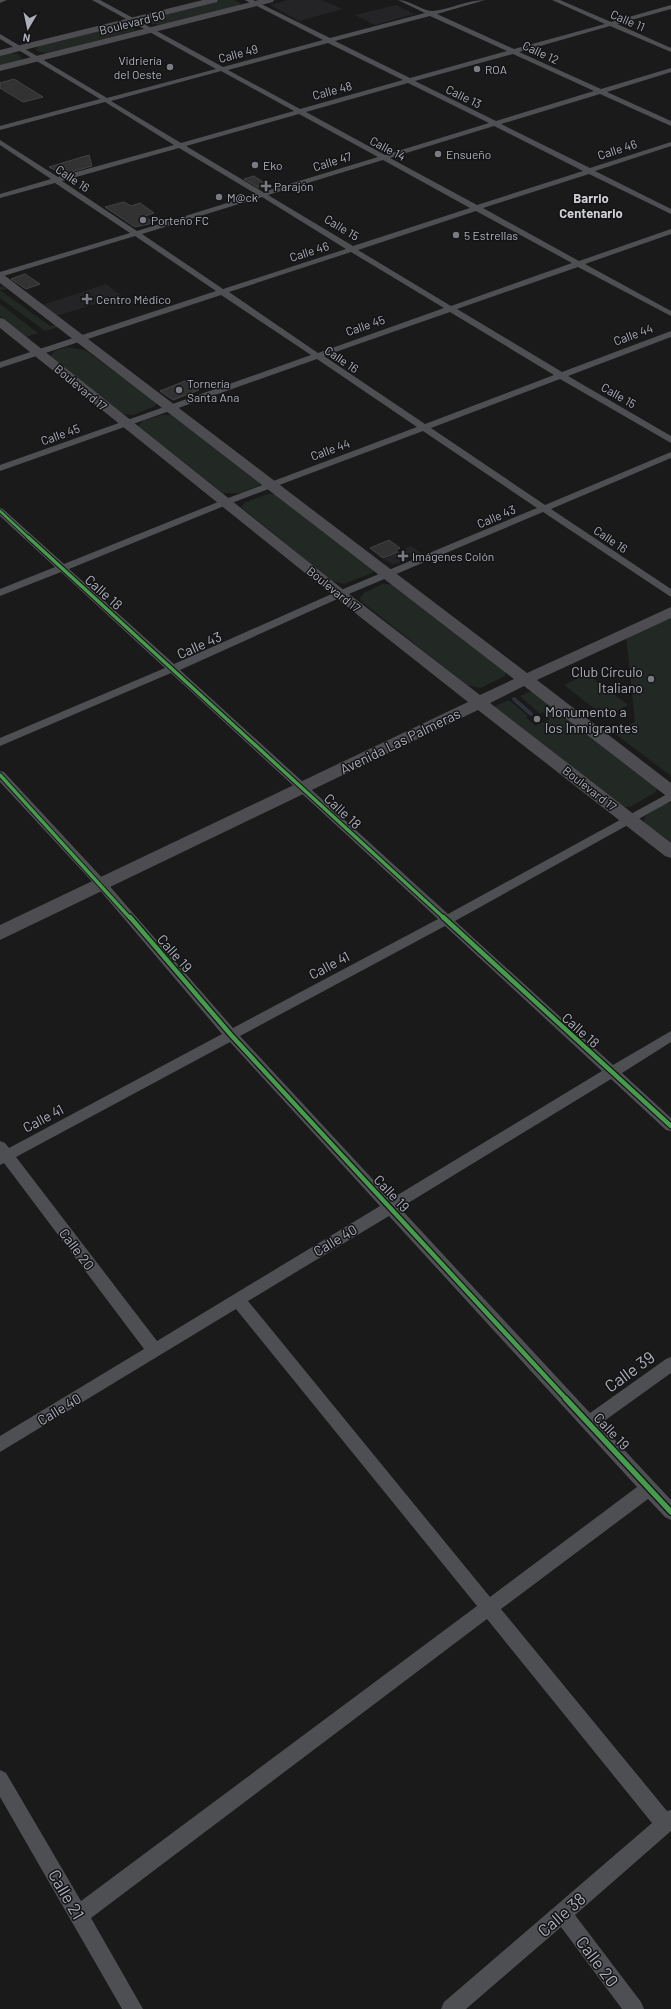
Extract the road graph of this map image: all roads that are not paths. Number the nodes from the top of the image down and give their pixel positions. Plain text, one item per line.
1 (4, 0) edge
2 (95, 0) edge
3 (214, 0) edge
4 (270, 0) edge
5 (401, 0) edge
6 (482, 0) edge
7 (555, 0) edge
8 (0, 1) edge
9 (252, 2) edge
10 (671, 7) edge
11 (431, 14) junction
12 (131, 20) junction
13 (609, 24) junction
14 (149, 30) junction
15 (0, 36) edge
16 (329, 40) junction
17 (21, 48) junction
18 (671, 50) edge
19 (512, 51) junction
20 (0, 53) edge
21 (37, 58) junction
22 (0, 68) edge
23 (221, 69) junction
24 (671, 70) edge
25 (408, 81) junction
26 (601, 92) junction
27 (106, 100) junction
28 (297, 112) junction
29 (495, 123) junction
30 (671, 124) edge
31 (0, 128) edge
32 (0, 142) edge
33 (671, 144) edge
34 (181, 145) junction
35 (382, 158) junction
36 (589, 171) junction
37 (56, 180) junction
38 (263, 194) junction
39 (0, 196) edge
40 (476, 209) junction
41 (671, 212) edge
42 (671, 231) edge
43 (134, 234) junction
44 (354, 248) junction
45 (578, 264) junction
46 (0, 276) edge
47 (222, 292) junction
48 (452, 308) junction
49 (671, 314) edge
50 (0, 322) edge
51 (671, 334) edge
52 (81, 338) junction
53 (39, 352) junction
54 (316, 356) junction
55 (0, 365) edge
56 (560, 375) junction
57 (171, 407) junction
58 (125, 423) junction
59 (424, 428) junction
60 (671, 440) edge
61 (671, 455) edge
62 (0, 468) edge
63 (272, 484) junction
64 (226, 502) junction
65 (544, 509) junction
66 (0, 512) edge
67 (63, 569) junction
68 (389, 574) junction
69 (0, 593) edge
70 (340, 594) junction
71 (671, 594) edge
72 (671, 603) edge
73 (671, 612) edge
74 (172, 669) junction
75 (523, 677) junction
76 (475, 699) junction
77 (0, 742) edge
78 (0, 776) edge
79 (299, 785) junction
80 (671, 791) edge
81 (671, 796) edge
82 (629, 819) junction
83 (671, 852) edge
84 (98, 881) junction
85 (445, 921) junction
86 (0, 922) edge
87 (0, 933) edge
88 (231, 1035) junction
89 (671, 1036) edge
90 (611, 1072) junction
91 (671, 1126) edge
92 (2, 1154) edge
93 (390, 1207) junction
94 (238, 1300) junction
95 (154, 1350) junction
96 (671, 1364) edge
97 (589, 1423) junction
98 (0, 1445) edge
99 (649, 1488) junction
100 (671, 1512) edge
101 (489, 1608) junction
102 (0, 1779) edge
103 (668, 1822) edge
104 (562, 1913) junction
105 (79, 1915) junction
106 (133, 2009) edge
107 (451, 2009) edge
108 (634, 2009) edge

1 - 8 street
2 - 12 street, Calle 14
3 - 12 main road, Boulevard 50
4 - 9 main road, Boulevard 50
5 - 11 street, Calle 12
6 - 11 street, Calle 49
7 - 13 street, Calle 11
9 - 14 main road, Boulevard 50
9 - 16 street, Calle 13
10 - 13 street, Calle 48
11 - 16 street, Calle 49
11 - 19 street, Calle 12
12 - 14 street, Calle 14
12 - 17 main road, Boulevard 50
13 - 18 street, Calle 11
13 - 19 street, Calle 48
14 - 21 main road, Boulevard 50
14 - 23 street, Calle 14
15 - 17 street, Calle 15
16 - 23 street, Calle 49
16 - 25 street, Calle 13
17 - 20 main road, Boulevard 50
17 - 21 street, Calle 15
19 - 25 street, Calle 48
19 - 26 street, Calle 12
21 - 22 main road, Boulevard 50
21 - 27 street, Calle 15
23 - 27 street, Calle 49
23 - 28 street, Calle 14
24 - 26 street, Calle 47
25 - 28 street, Calle 48
25 - 29 street, Calle 13
26 - 29 street, Calle 47
26 - 30 street, Calle 12
27 - 31 street, Calle 49
27 - 34 street, Calle 15
28 - 34 street, Calle 48
28 - 35 street, Calle 14
29 - 35 street, Calle 47
29 - 36 street, Calle 13
32 - 37 street, Calle 16
33 - 36 street, Calle 46
34 - 37 street, Calle 48
34 - 38 street, Calle 15
35 - 38 street, Calle 47
35 - 40 street, Calle 14
36 - 40 street, Calle 46
36 - 41 street, Calle 13
37 - 39 street, Calle 48
37 - 43 street, Calle 16
38 - 43 street, Calle 47
38 - 44 street, Calle 15
40 - 44 street, Calle 46
40 - 45 street, Calle 14
42 - 45 street, Calle 45
43 - 46 street, Calle 47
43 - 47 street, Calle 16
44 - 47 street, Calle 46
44 - 48 street, Calle 15
45 - 48 street, Calle 45
45 - 49 street, Calle 14
46 - 52 main road
47 - 52 street, Calle 46
47 - 54 street, Calle 16
48 - 54 street, Calle 45
48 - 56 street, Calle 15
50 - 53 main road, Boulevard 17
51 - 56 street, Calle 44
52 - 53 street, Calle 46
52 - 57 main road
53 - 55 street, Calle 46
53 - 58 main road, Boulevard 17
54 - 57 street, Calle 45
54 - 59 street, Calle 16
56 - 59 street, Calle 44
56 - 60 street, Calle 15
57 - 58 street, Calle 45
57 - 63 main road
58 - 62 street, Calle 45
58 - 64 main road, Boulevard 17
59 - 63 street, Calle 44
59 - 65 street, Calle 16
61 - 65 street, Calle 43
63 - 64 street, Calle 44
63 - 68 main road
64 - 67 street, Calle 44
64 - 70 main road, Boulevard 17
65 - 68 street, Calle 43
65 - 71 street, Calle 16
66 - 67 street, Calle 18
67 - 69 street, Calle 44
67 - 74 street, Calle 18
68 - 70 street, Calle 43
68 - 75 main road
70 - 74 street, Calle 43
70 - 76 main road, Boulevard 17
72 - 75 main road, Avenida Las Palmeras
73 - 75 main road, Avenida Las Palmeras
74 - 77 street, Calle 43
74 - 79 street, Calle 18
75 - 76 main road, Avenida Las Palmeras
75 - 80 main road
76 - 79 main road, Avenida Las Palmeras
76 - 82 main road, Boulevard 17
78 - 84 street, Calle 19
79 - 84 main road, Avenida Las Palmeras
79 - 85 street, Calle 18
81 - 82 street, Calle 41
82 - 83 main road, Boulevard 17
82 - 85 street, Calle 41
84 - 86 main road, Avenida Las Palmeras
84 - 87 main road, Avenida Las Palmeras
84 - 88 street, Calle 19
85 - 88 street, Calle 41
85 - 90 street, Calle 18
88 - 92 street, Calle 41
88 - 93 street, Calle 19
89 - 90 street, Calle 40
90 - 91 street, Calle 18
90 - 93 street, Calle 40
92 - 95 street, Calle 20
93 - 94 street, Calle 40
93 - 97 street, Calle 19
94 - 95 street, Calle 40
94 - 101 street
95 - 98 street, Calle 40
96 - 97 street, Calle 39
97 - 99 street, Calle 19
99 - 100 street, Calle 19
99 - 101 street
101 - 103 street
101 - 105 street
102 - 105 street, Calle 21
103 - 104 street, Calle 38
104 - 107 street, Calle 38
104 - 108 street, Calle 20
105 - 106 street, Calle 21

